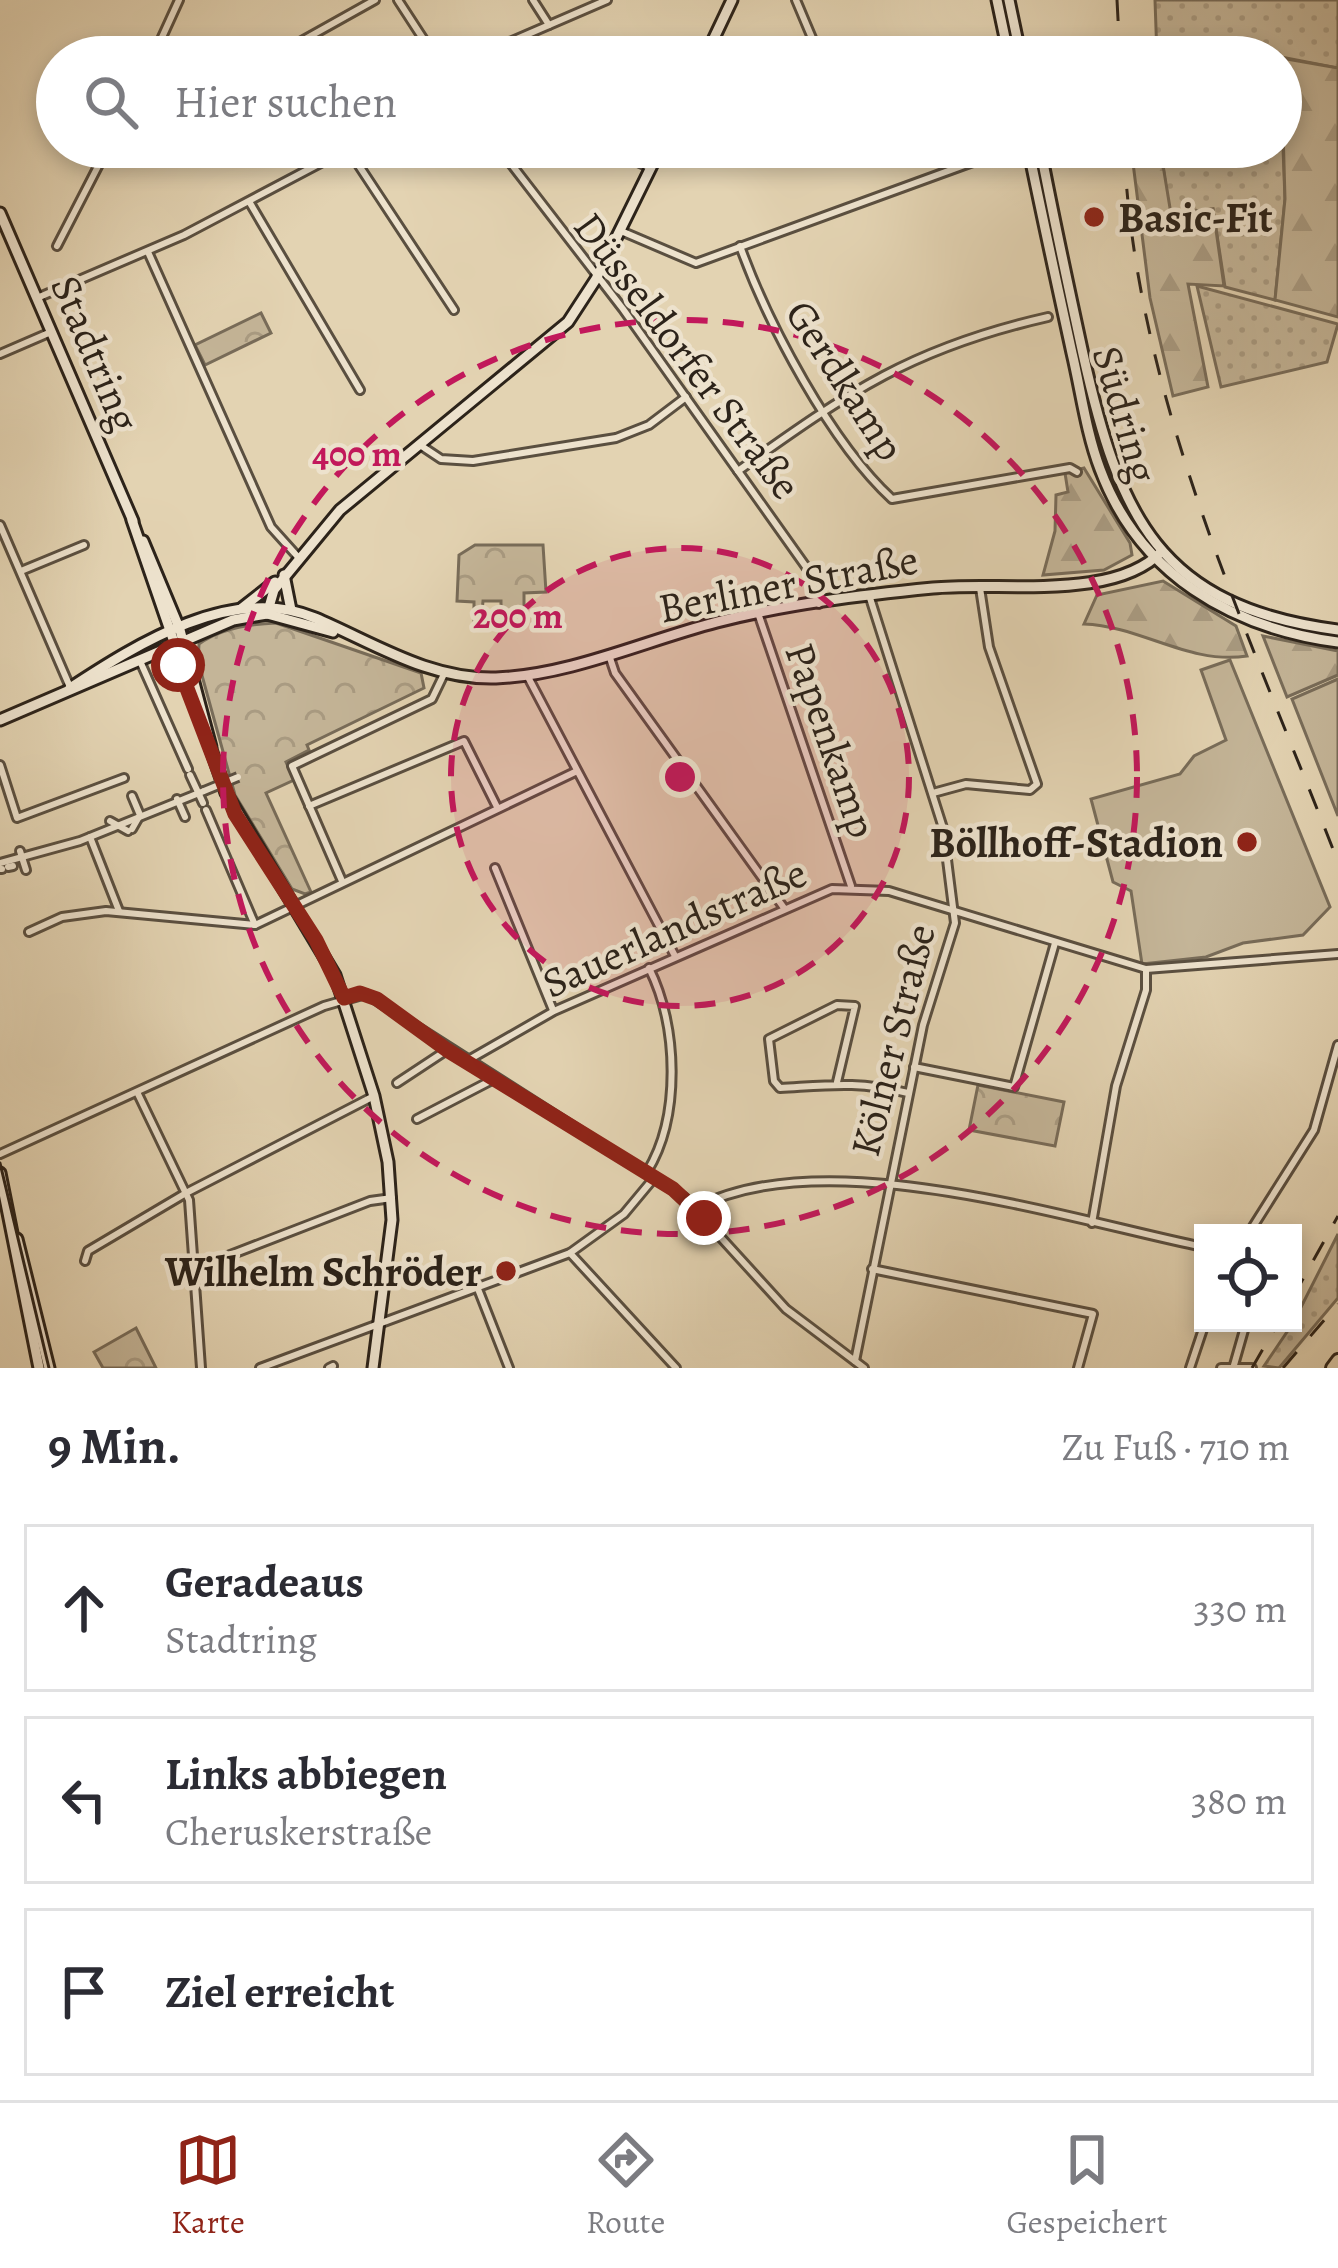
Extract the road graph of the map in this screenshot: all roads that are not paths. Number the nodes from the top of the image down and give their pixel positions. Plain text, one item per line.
1 (179, 0) edge
2 (375, 0) edge
3 (398, 0) edge
4 (533, 0) edge
5 (608, 0) edge
6 (732, 0) edge
7 (796, 0) edge
8 (997, 0) edge
9 (1009, 0) edge
10 (549, 25) junction
11 (163, 36) edge
12 (311, 36) edge
13 (421, 36) edge
14 (524, 36) edge
15 (715, 36) edge
16 (811, 36) edge
17 (1005, 36) edge
18 (1017, 36) edge
19 (97, 168) edge
20 (314, 168) edge
21 (363, 168) edge
22 (514, 168) edge
23 (651, 168) edge
24 (956, 168) edge
25 (1033, 168) edge
26 (1044, 168) edge
27 (250, 203) junction
28 (0, 213) edge
29 (621, 231) junction
30 (57, 246) dead end
31 (740, 246) junction
32 (148, 252) junction
33 (596, 279) junction
34 (37, 298) junction
35 (454, 310) dead end
36 (1048, 317) dead end
37 (51, 332) junction
38 (0, 354) edge
39 (360, 390) dead end
40 (686, 397) junction
41 (824, 410) junction
42 (418, 442) junction
43 (738, 471) junction
44 (1077, 472) dead end
45 (0, 525) edge
46 (84, 545) dead end
47 (1158, 555) junction
48 (298, 557) junction
49 (21, 572) junction
50 (284, 575) junction
51 (979, 584) junction
52 (871, 598) junction
53 (819, 604) junction
54 (242, 608) junction
55 (268, 610) junction
56 (291, 610) junction
57 (758, 614) junction
58 (1338, 630) edge
59 (174, 632) junction
60 (356, 639) junction
61 (1338, 642) edge
62 (178, 645) junction
63 (609, 656) junction
64 (140, 661) junction
65 (445, 672) junction
66 (527, 673) junction
67 (70, 688) junction
68 (0, 720) edge
69 (0, 765) edge
70 (575, 772) junction
71 (238, 777) dead end
72 (124, 778) dead end
73 (201, 792) junction
74 (933, 793) junction
75 (132, 796) dead end
76 (177, 799) junction
77 (309, 806) junction
78 (497, 808) junction
79 (140, 815) junction
80 (185, 818) dead end
81 (103, 828) junction
82 (13, 864) edge
83 (495, 868) dead end
84 (342, 880) junction
85 (850, 886) junction
86 (294, 908) junction
87 (784, 908) junction
88 (119, 911) junction
89 (954, 912) junction
90 (255, 925) junction
91 (29, 932) dead end
92 (1055, 943) junction
93 (1338, 954) edge
94 (675, 956) junction
95 (649, 968) junction
96 (1146, 969) junction
97 (344, 998) junction
98 (554, 1011) junction
99 (1338, 1045) edge
100 (447, 1050) junction
101 (465, 1062) junction
102 (914, 1067) junction
103 (494, 1079) junction
104 (837, 1082) junction
105 (398, 1083) dead end
106 (908, 1093) junction
107 (138, 1094) junction
108 (374, 1096) junction
109 (417, 1119) dead end
110 (0, 1154) edge
111 (0, 1173) edge
112 (651, 1176) junction
113 (889, 1182) junction
114 (186, 1193) junction
115 (392, 1198) junction
116 (696, 1208) junction
117 (11, 1221) junction
118 (1091, 1224) junction
119 (1255, 1224) edge
120 (1194, 1244) edge
121 (570, 1253) junction
122 (85, 1261) dead end
123 (194, 1269) junction
124 (872, 1269) junction
125 (478, 1289) junction
126 (380, 1324) junction
127 (1201, 1332) edge
128 (1243, 1332) edge
129 (289, 1358) junction
130 (1338, 1360) edge
131 (855, 1361) junction
132 (1234, 1365) junction
133 (39, 1368) edge
134 (49, 1368) edge
135 (201, 1368) edge
136 (260, 1368) edge
137 (292, 1368) edge
138 (373, 1368) edge
139 (509, 1368) edge
140 (676, 1368) edge
141 (841, 1368) edge
142 (864, 1368) edge
143 (1078, 1368) edge
144 (1190, 1368) edge
145 (1221, 1368) edge
146 (1252, 1368) edge
147 (1332, 1368) edge

1 - 11 street
2 - 12 street
3 - 13 street
4 - 10 street
5 - 10 street
6 - 15 street
7 - 16 street
8 - 17 street
9 - 18 street
10 - 14 street
19 - 30 street
20 - 27 street
21 - 35 street
22 - 33 street, Düsseldorfer Straße
23 - 29 street
24 - 31 street
25 - 47 street, Südring
26 - 47 street, Südring
27 - 32 street
27 - 39 street
28 - 34 street, Stadtring
29 - 31 street
29 - 33 street
31 - 41 street, Gerdkamp
32 - 34 street
32 - 48 street
33 - 40 street, Düsseldorfer Straße
33 - 42 street
34 - 37 street, Stadtring
36 - 41 street
37 - 38 street
37 - 59 street, Stadtring
40 - 42 street
40 - 43 street, Düsseldorfer Straße
41 - 43 street
41 - 44 street, Gerdkamp
42 - 48 street
43 - 53 street, Düsseldorfer Straße
45 - 49 street
46 - 49 street
47 - 51 street, Berliner Straße
47 - 58 street, Südring
47 - 61 street, Südring
48 - 50 street
49 - 67 street
50 - 54 street
50 - 55 street
50 - 56 street
51 - 52 street, Berliner Straße
51 - 74 street
52 - 53 street, Berliner Straße
52 - 74 street, Kölner Straße
53 - 57 street, Berliner Straße
54 - 55 street, Berliner Straße
54 - 59 street, Berliner Straße
55 - 56 street, Berliner Straße
55 - 60 street, Berliner Straße
55 - 62 street, Berliner Straße
56 - 60 street, Berliner Straße
57 - 63 street, Berliner Straße
57 - 85 street, Papenkamp
59 - 62 street, Stadtring
59 - 67 street, Berliner Straße
60 - 65 street, Berliner Straße
62 - 64 street, Berliner Straße
62 - 86 street, Stadtring
63 - 66 street, Berliner Straße
63 - 87 street
64 - 67 street, Berliner Straße
64 - 73 street
65 - 66 street, Berliner Straße
65 - 77 street
66 - 70 street
67 - 68 street, Berliner Straße
69 - 72 street
70 - 78 street
70 - 94 street
71 - 73 street, bridge
73 - 76 street
73 - 90 street
74 - 89 street, Kölner Straße
75 - 79 street
76 - 79 street
76 - 80 street
77 - 78 street
77 - 84 street
78 - 84 street
79 - 81 street
79 - 81 street
81 - 82 street
81 - 88 street
83 - 98 street
84 - 86 street
85 - 87 street, Sauerlandstraße
85 - 89 street, Sauerlandstraße
86 - 90 street
86 - 97 street, Stadtring
87 - 94 street, Sauerlandstraße
88 - 90 street
88 - 91 street
89 - 92 street, Sauerlandstraße
89 - 102 street, Kölner Straße
92 - 96 street, Sauerlandstraße
92 - 102 street
93 - 96 street, Sauerlandstraße
94 - 95 street, Sauerlandstraße
95 - 98 street, Sauerlandstraße
95 - 112 street
96 - 118 street
97 - 100 street
97 - 107 street
97 - 108 street, Stadtring
98 - 101 street, Sauerlandstraße
99 - 119 street
100 - 101 street
100 - 105 street
101 - 103 street
102 - 106 street, Kölner Straße
103 - 109 street
103 - 112 street
104 - 104 street
104 - 106 street
106 - 113 street, Kölner Straße
107 - 110 street
107 - 114 street
108 - 114 street
108 - 115 street, Stadtring
111 - 117 street
112 - 116 street
112 - 121 street
113 - 116 street
113 - 118 street
113 - 124 street, Kölner Straße
114 - 122 street
114 - 123 street
115 - 123 street
115 - 126 street, Stadtring
116 - 131 street
117 - 133 street
117 - 134 street
118 - 120 street
121 - 125 street
121 - 140 street
123 - 135 street
124 - 131 street, Kölner Straße
124 - 143 street
125 - 126 street
125 - 139 street
126 - 129 street
126 - 138 street, Stadtring
127 - 144 street
128 - 132 street
129 - 136 street
129 - 137 street
130 - 147 highway
131 - 141 street
131 - 142 street
132 - 145 street
132 - 146 street

